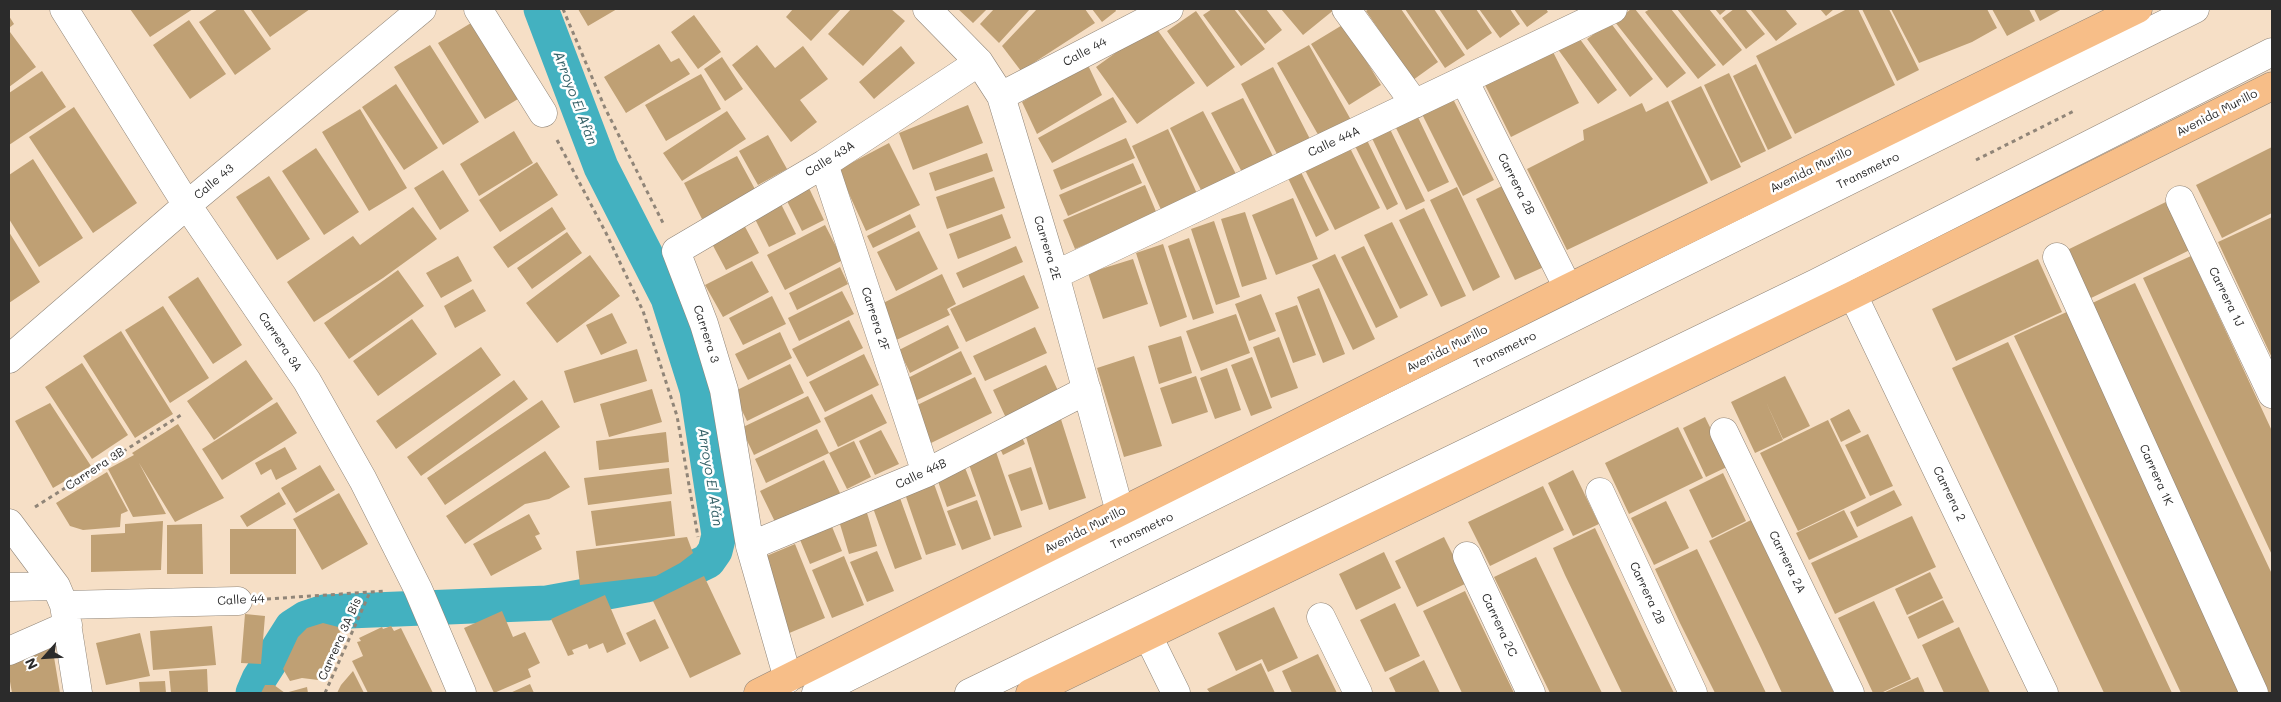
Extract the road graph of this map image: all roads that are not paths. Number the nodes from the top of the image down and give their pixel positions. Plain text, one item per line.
1 (64, 9) edge
2 (422, 9) edge
3 (478, 9) edge
4 (927, 9) edge
5 (1169, 9) edge
6 (1346, 9) edge
7 (1614, 9) edge
8 (2138, 9) edge
9 (2195, 9) edge
10 (2272, 52) edge
11 (979, 62) junction
12 (1464, 80) junction
13 (2272, 86) edge
14 (1001, 96) junction
15 (1415, 104) junction
16 (543, 113) road end
17 (824, 164) junction
18 (2180, 200) dead end
19 (187, 205) junction
20 (676, 251) joint
21 (2057, 257) dead end
22 (1055, 275) junction
23 (1568, 288) junction
24 (1853, 295) junction
25 (9, 359) edge
26 (1087, 390) junction
27 (2272, 394) edge
28 (1560, 405) junction
29 (1724, 432) dead end
30 (1533, 449) junction
31 (926, 473) junction
32 (1600, 492) dead end
33 (1120, 512) junction
34 (9, 523) edge
35 (750, 546) junction
36 (1467, 556) dead end
37 (9, 587) edge
38 (238, 601) road end
39 (62, 605) junction
40 (1321, 617) dead end
41 (1148, 636) junction
42 (9, 651) edge
43 (788, 679) junction
44 (78, 693) edge
45 (462, 693) edge
46 (758, 693) edge
47 (816, 693) edge
48 (969, 693) edge
49 (1030, 693) edge
50 (1176, 693) edge
51 (1358, 693) edge
52 (1531, 693) edge
53 (1694, 693) edge
54 (1850, 693) edge
55 (2044, 693) edge
56 (2254, 693) edge

1 - 19 street, Carrera 3A
2 - 19 street, Calle 43
3 - 16 street
4 - 11 street, Carrera 2E
5 - 14 street, Calle 44
6 - 15 street
7 - 12 street, Calle 44A
8 - 23 main road, Avenida Murillo
9 - 47 street, Transmetro
10 - 28 street
11 - 14 street, Carrera 2E
11 - 17 street, Calle 43A
12 - 15 street, Calle 44A
12 - 23 street, Carrera 2B
13 - 24 main road, Avenida Murillo
14 - 22 street, Carrera 2E
15 - 22 street, Calle 44A
17 - 20 street, Calle 43A
17 - 31 street, Carrera 2F
18 - 27 street, Carrera 1J
19 - 25 street, Calle 43
19 - 45 street, Carrera 3A
20 - 35 street, Carrera 3
21 - 56 street, Carrera 1K
22 - 26 street, Carrera 2E
23 - 33 main road, Avenida Murillo
24 - 30 main road, Avenida Murillo
24 - 55 street, Carrera 2
26 - 31 street, Calle 44B
26 - 33 street, Carrera 2E
28 - 30 street
28 - 48 street
29 - 54 street, Carrera 2A
30 - 41 main road, Avenida Murillo
31 - 35 street, Calle 44B
32 - 53 street, Carrera 2B
33 - 43 main road, Avenida Murillo
34 - 39 street
35 - 43 street, Carrera 3
36 - 52 street, Carrera 2C
37 - 39 street
38 - 39 street, Calle 44
39 - 42 street, Calle 44
39 - 44 street
40 - 51 street
41 - 49 main road, Avenida Murillo
41 - 50 street
43 - 46 main road, Avenida Murillo

